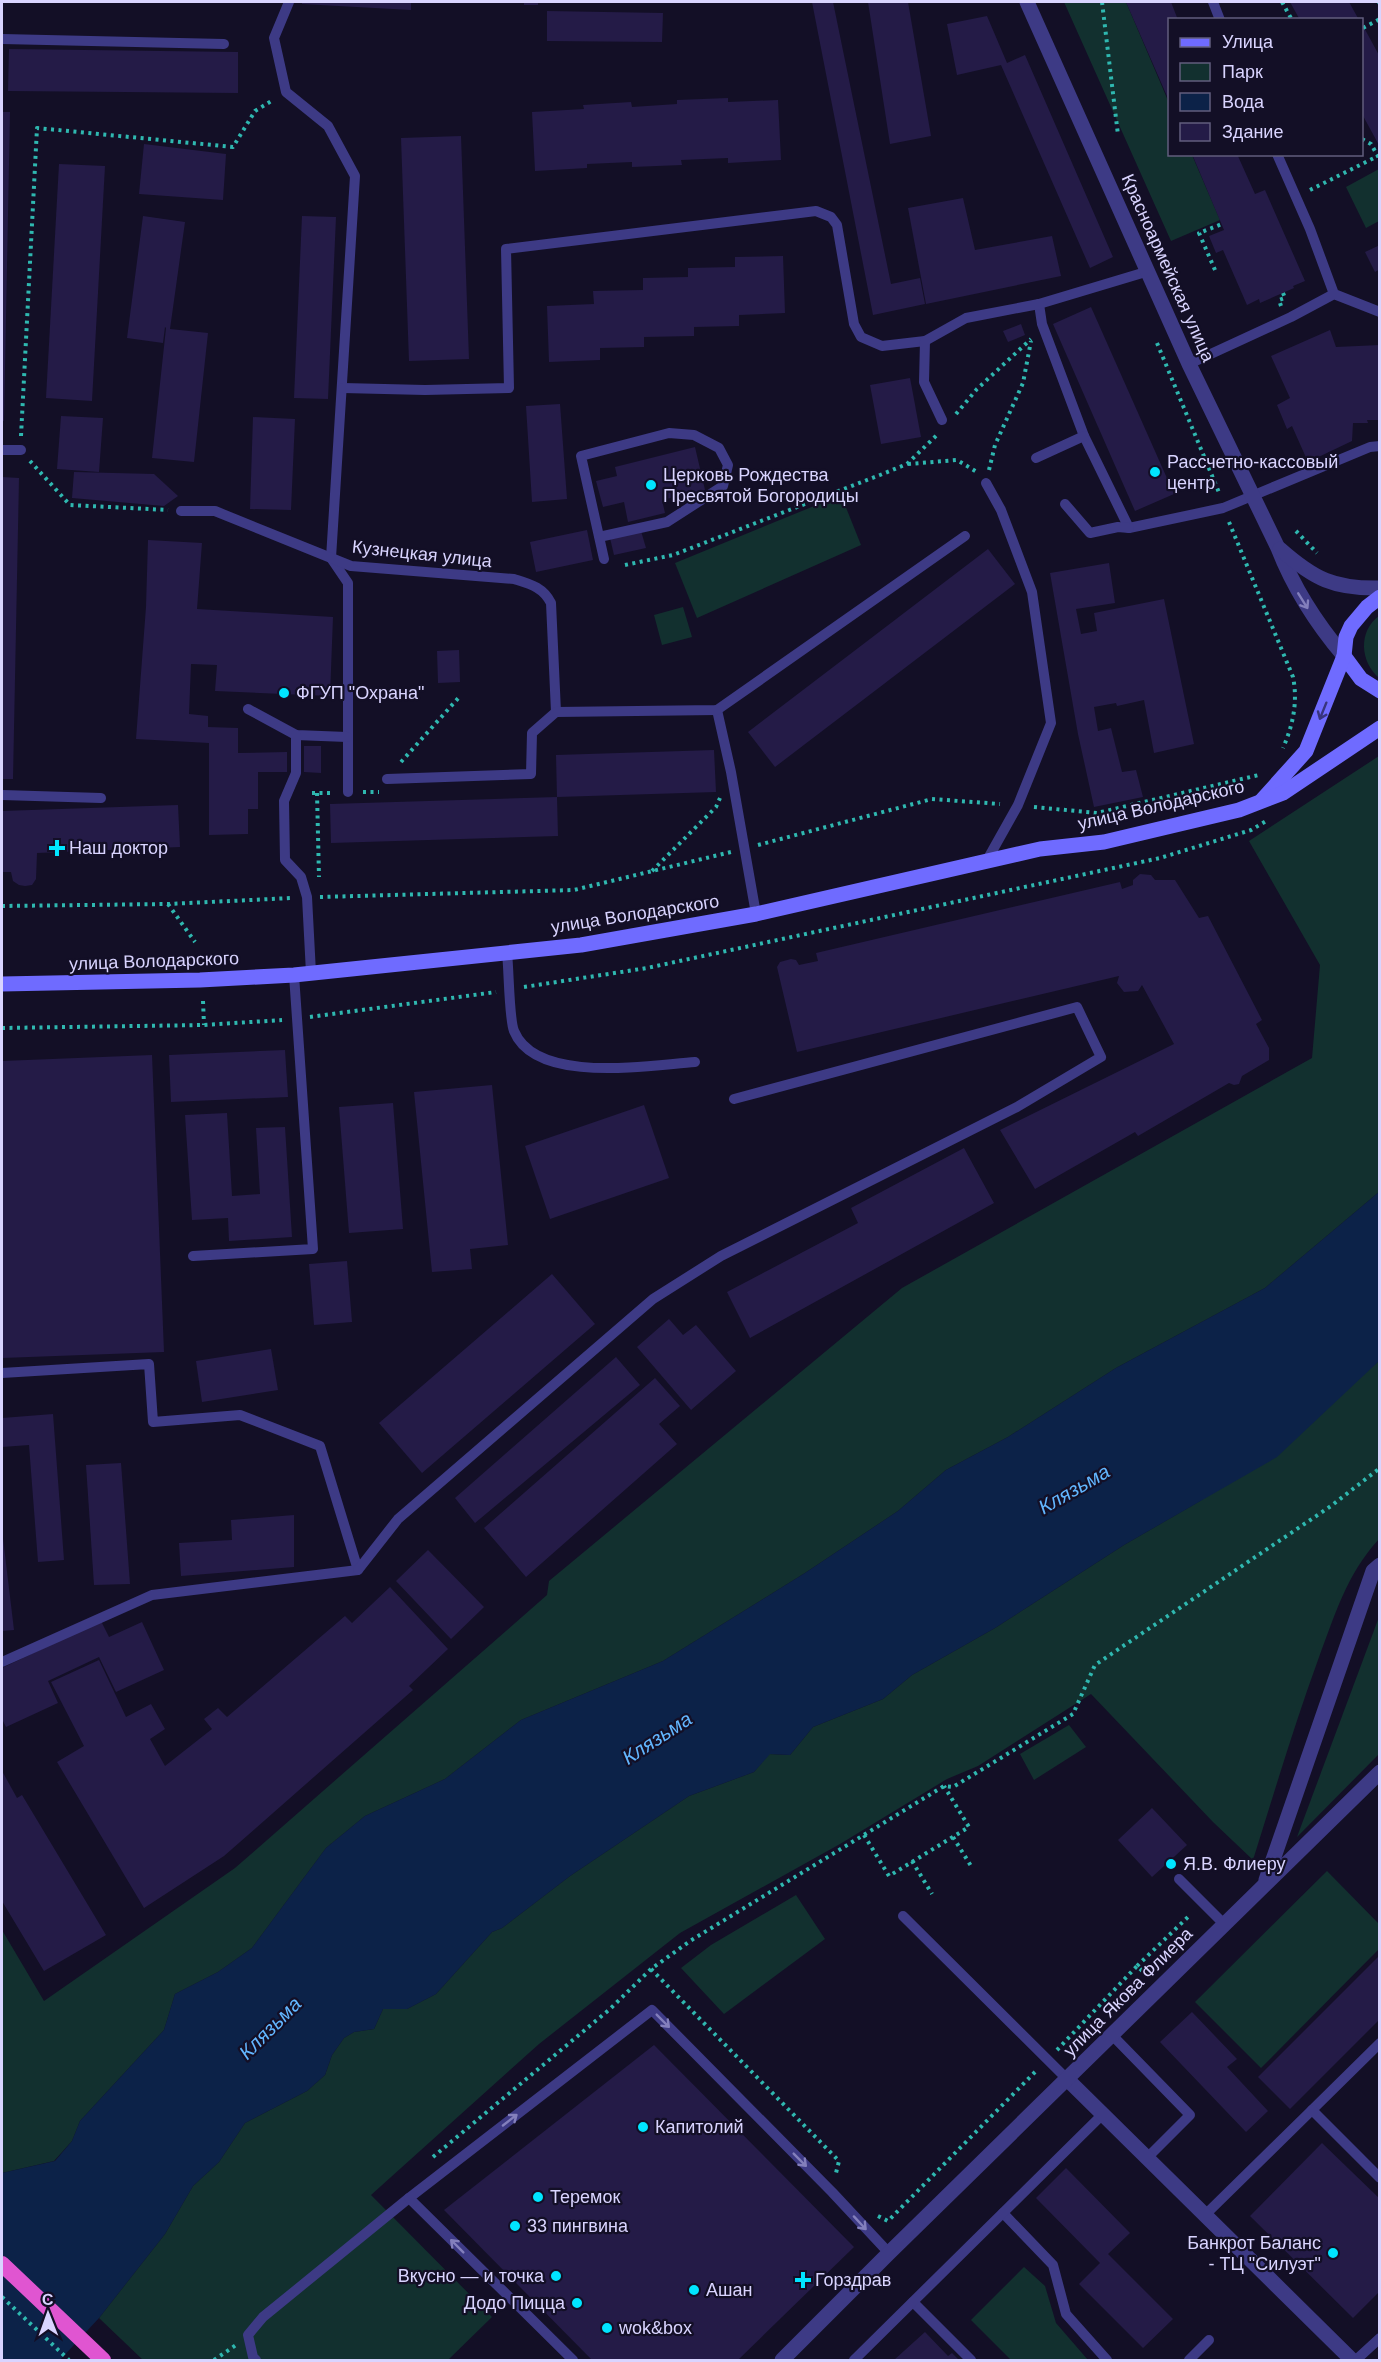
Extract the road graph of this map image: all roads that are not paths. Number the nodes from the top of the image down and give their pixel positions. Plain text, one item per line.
1 (289, 2) edge
2 (1027, 2) edge
3 (1213, 2) edge
4 (1219, 18) edge
5 (2, 39) edge
6 (224, 44) dead end
7 (1278, 156) edge
8 (1149, 271) junction
9 (1334, 294) junction
10 (1039, 304) junction
11 (1380, 312) edge
12 (925, 341) junction
13 (1189, 364) junction
14 (343, 388) junction
15 (945, 423) road end
16 (1084, 436) junction
17 (1380, 446) edge
18 (2, 450) edge
19 (21, 450) road end
20 (1036, 459) dead end
21 (986, 483) road end
22 (1252, 495) junction
23 (1065, 504) dead end
24 (181, 511) road end
25 (1129, 528) junction
26 (965, 536) dead end
27 (599, 537) junction
28 (1278, 548) junction
29 (330, 558) junction
30 (604, 559) dead end
31 (1380, 588) edge
32 (1380, 597) edge
33 (1344, 656) junction
34 (1380, 691) edge
35 (248, 710) dead end
36 (717, 710) junction
37 (556, 712) junction
38 (1380, 728) edge
39 (296, 735) junction
40 (347, 737) junction
41 (387, 778) road end
42 (348, 792) dead end
43 (2, 795) edge
44 (101, 798) dead end
45 (1262, 800) junction
46 (986, 862) junction
47 (756, 914) junction
48 (507, 953) junction
49 (311, 973) junction
50 (294, 975) junction
51 (2, 984) edge
52 (695, 1062) dead end
53 (734, 1099) dead end
54 (193, 1256) dead end
55 (2, 1373) edge
56 (358, 1570) junction
57 (1378, 1571) edge
58 (2, 1662) edge
59 (1380, 1772) edge
60 (1179, 1879) dead end
61 (1264, 1886) junction
62 (903, 1916) dead end
63 (1224, 1925) junction
64 (1112, 2035) junction
65 (1380, 2043) edge
66 (1068, 2080) junction
67 (1312, 2110) junction
68 (1102, 2114) junction
69 (1147, 2158) junction
70 (1380, 2178) edge
71 (409, 2198) junction
72 (1003, 2212) junction
73 (1205, 2215) junction
74 (889, 2253) junction
75 (2, 2264) edge
76 (913, 2302) junction
77 (1380, 2338) edge
78 (1209, 2340) dead end
79 (103, 2361) edge
80 (256, 2361) edge
81 (573, 2361) edge
82 (782, 2361) edge
83 (854, 2361) edge
84 (971, 2361) edge
85 (1107, 2361) edge
86 (1189, 2361) edge
87 (1354, 2361) edge

1 - 14 lane
2 - 8 street, Красноармейская улица
3 - 4 lane
5 - 6 lane
7 - 9 lane
8 - 10 lane
8 - 13 street, Красноармейская улица
9 - 11 lane
9 - 13 lane
10 - 12 lane
10 - 16 lane
12 - 14 lane
12 - 15 lane
13 - 22 street, Красноармейская улица
14 - 29 lane
16 - 20 lane
16 - 25 lane
17 - 22 lane
18 - 19 lane
21 - 46 lane
22 - 25 lane
22 - 28 street, Красноармейская улица
23 - 25 lane
24 - 29 lane, Кузнецкая улица
26 - 36 lane
27 - 27 lane
27 - 30 lane
28 - 31 street
28 -> 33 street, Красноармейская улица
29 - 37 lane, Кузнецкая улица
29 - 40 lane
32 - 33 main road
33 - 34 main road
33 -> 45 main road
35 - 39 lane
36 - 37 lane
36 - 47 lane
37 - 41 lane
38 - 45 main road, улица Володарского
39 - 40 lane
39 - 49 lane
40 - 42 lane
43 - 44 lane
45 - 46 main road, улица Володарского
46 - 47 main road, улица Володарского
47 - 48 main road, улица Володарского
48 - 49 main road, улица Володарского
48 - 52 lane
49 - 50 main road, улица Володарского
50 - 51 main road, улица Володарского
50 - 54 lane
53 - 56 lane
55 - 56 lane
56 - 58 lane
57 - 61 street, улица Якова Флиера
59 - 61 street
60 - 63 lane
61 - 63 street, улица Якова Флиера
62 - 66 lane
63 - 64 street, улица Якова Флиера
64 - 66 street, улица Якова Флиера
64 - 69 lane
65 - 67 lane
66 - 68 street
66 - 74 street, улица Якова Флиера
67 - 70 lane
67 - 73 lane
68 - 69 street
68 - 72 lane
69 - 73 street
71 -> 74 lane
71 - 80 lane
81 -> 71 lane
72 - 76 lane
72 - 85 lane
73 - 87 street
74 - 82 street, улица Якова Флиера
75 - 79 highway
76 - 83 lane
76 - 84 lane
77 - 87 lane
78 - 86 lane

